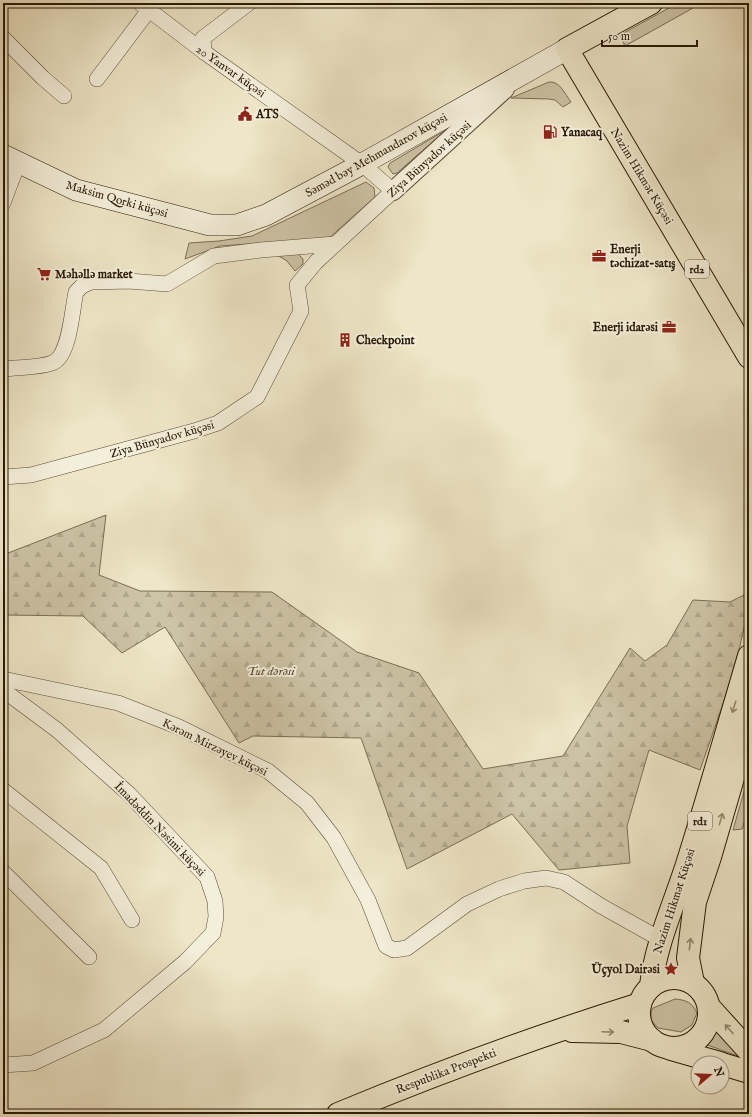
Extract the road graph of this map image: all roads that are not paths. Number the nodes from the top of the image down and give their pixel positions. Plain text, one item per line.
1 (249, 3) edge
2 (651, 3) edge
3 (144, 6) edge
4 (3, 38) edge
5 (568, 51) junction
6 (204, 52) junction
7 (518, 76) junction
8 (97, 79) dead end
9 (64, 96) dead end
10 (11, 159) edge
11 (362, 164) junction
12 (394, 191) junction
13 (3, 203) edge
14 (237, 225) joint
15 (335, 244) junction
16 (749, 357) edge
17 (3, 369) edge
18 (3, 477) edge
19 (749, 656) edge
20 (3, 679) edge
21 (3, 690) edge
22 (749, 723) edge
23 (3, 790) edge
24 (3, 872) edge
25 (132, 920) dead end
26 (660, 939) junction
27 (89, 957) dead end
28 (693, 983) junction
29 (645, 995) junction
30 (709, 1007) junction
31 (555, 1031) junction
32 (660, 1044) junction
33 (749, 1051) edge
34 (695, 1055) edge
35 (3, 1065) edge
36 (730, 1066) edge
37 (749, 1072) edge
38 (338, 1114) edge

1 - 6 street
2 - 5 main road, Səməd bəy Mehmandarov küçəsi
3 - 6 street, 20 Yanvar küçəsi
3 - 8 street
4 - 9 street
5 - 7 main road, Səməd bəy Mehmandarov küçəsi
5 - 16 main road, Nazim Hikmət Küçəsi / rd2
6 - 11 street, 20 Yanvar küçəsi
7 - 11 main road, Səməd bəy Mehmandarov küçəsi
7 - 12 street, Ziya Bünyadov küçəsi
10 - 13 street
10 - 14 main road, Maksim Qorki küçəsi
11 - 12 street, 20 Yanvar küçəsi
11 - 14 main road, Səməd bəy Mehmandarov küçəsi
12 - 15 street, Ziya Bünyadov küçəsi
15 - 17 street
15 - 18 street, Ziya Bünyadov küçəsi
19 -> 26 main road, Nazim Hikmət Küçəsi / rd1
20 - 26 street, Kərəm Mirzəyev küçəsi
21 - 35 street, İmadəddin Nəsimi küçəsi
28 -> 22 main road, Nazim Hikmət Küçəsi / rd1
23 - 25 street
24 - 27 street
26 - 29 main road, Nazim Hikmət Küçəsi / rd1
28 - 29 main road
28 - 30 main road
29 - 31 main road, Respublika Prospekti
29 - 32 main road
30 - 32 main road
33 -> 30 main road
31 -> 32 main road
31 - 38 main road, Respublika Prospekti
32 - 34 main road
36 - 37 main road

